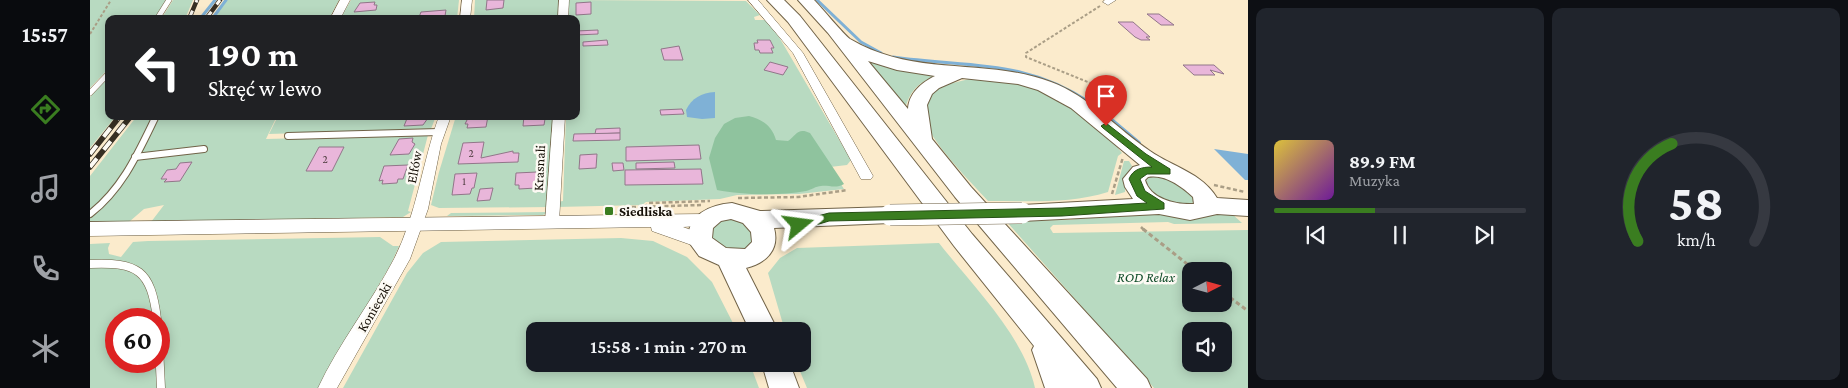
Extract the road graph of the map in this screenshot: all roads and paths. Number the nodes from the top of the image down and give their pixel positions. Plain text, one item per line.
1 (111, 0) edge
2 (169, 0) edge
3 (345, 0) edge
4 (467, 0) edge
5 (564, 0) edge
6 (753, 0) edge
7 (775, 0) edge
8 (806, 0) edge
9 (1109, 1) edge
10 (160, 15) edge
11 (337, 15) edge
12 (465, 15) edge
13 (563, 15) edge
14 (834, 30) junction
15 (90, 34) edge
16 (961, 74) junction
17 (105, 77) edge
18 (90, 92) edge
19 (1115, 93) dead end
20 (154, 120) edge
21 (444, 120) edge
22 (558, 120) edge
23 (1106, 126) junction
24 (439, 132) junction
25 (288, 136) dead end
26 (922, 141) junction
27 (204, 149) dead end
28 (135, 157) junction
29 (1166, 171) junction
30 (866, 176) dead end
31 (1138, 180) junction
32 (1226, 189) dead end
33 (848, 190) dead end
34 (1248, 193) edge
35 (736, 198) dead end
36 (1202, 198) junction
37 (1248, 201) edge
38 (1160, 206) junction
39 (1248, 208) edge
40 (1088, 210) junction
41 (90, 214) edge
42 (639, 214) junction
43 (705, 220) junction
44 (552, 222) junction
45 (415, 224) junction
46 (1141, 227) dead end
47 (90, 229) edge
48 (750, 243) junction
49 (1185, 262) edge
50 (90, 264) edge
51 (1232, 299) edge
52 (156, 308) edge
53 (1248, 311) edge
54 (762, 322) edge
55 (1036, 328) junction
56 (779, 372) edge
57 (160, 373) edge
58 (161, 388) edge
59 (327, 388) edge
60 (784, 388) edge
61 (1060, 388) edge
62 (1086, 388) edge
63 (1136, 388) edge

1 - 15 path
2 - 10 lane
3 - 11 street
4 - 12 street
5 - 13 street
6 - 30 street
7 - 55 main road
8 - 14 main road
9 - 19 path
14 - 16 main road
14 - 26 main road
16 - 23 main road
16 - 26 main road
17 - 18 lane
20 - 28 lane
21 - 24 street, Elfów
22 - 44 street, Krasnali
23 - 29 main road
23 - 31 main road
24 - 25 lane
24 - 45 street, Elfów
26 - 63 main road
27 - 28 lane
28 - 41 lane
29 - 31 main road
29 - 36 main road
31 - 38 main road
31 - 40 main road
32 - 34 path
33 - 35 path
36 - 37 main road
36 - 38 main road
36 - 39 main road
38 - 40 main road
40 - 48 main road, bridge
42 - 43 street
42 - 43 path
42 - 44 street
43 - 48 main road
43 - 48 main road
44 - 45 street
45 - 47 street
45 - 59 street, Konieczki
46 - 49 path
48 - 54 main road
50 - 52 lane
51 - 53 path
55 - 61 main road
55 - 62 main road
56 - 60 main road
57 - 58 lane

